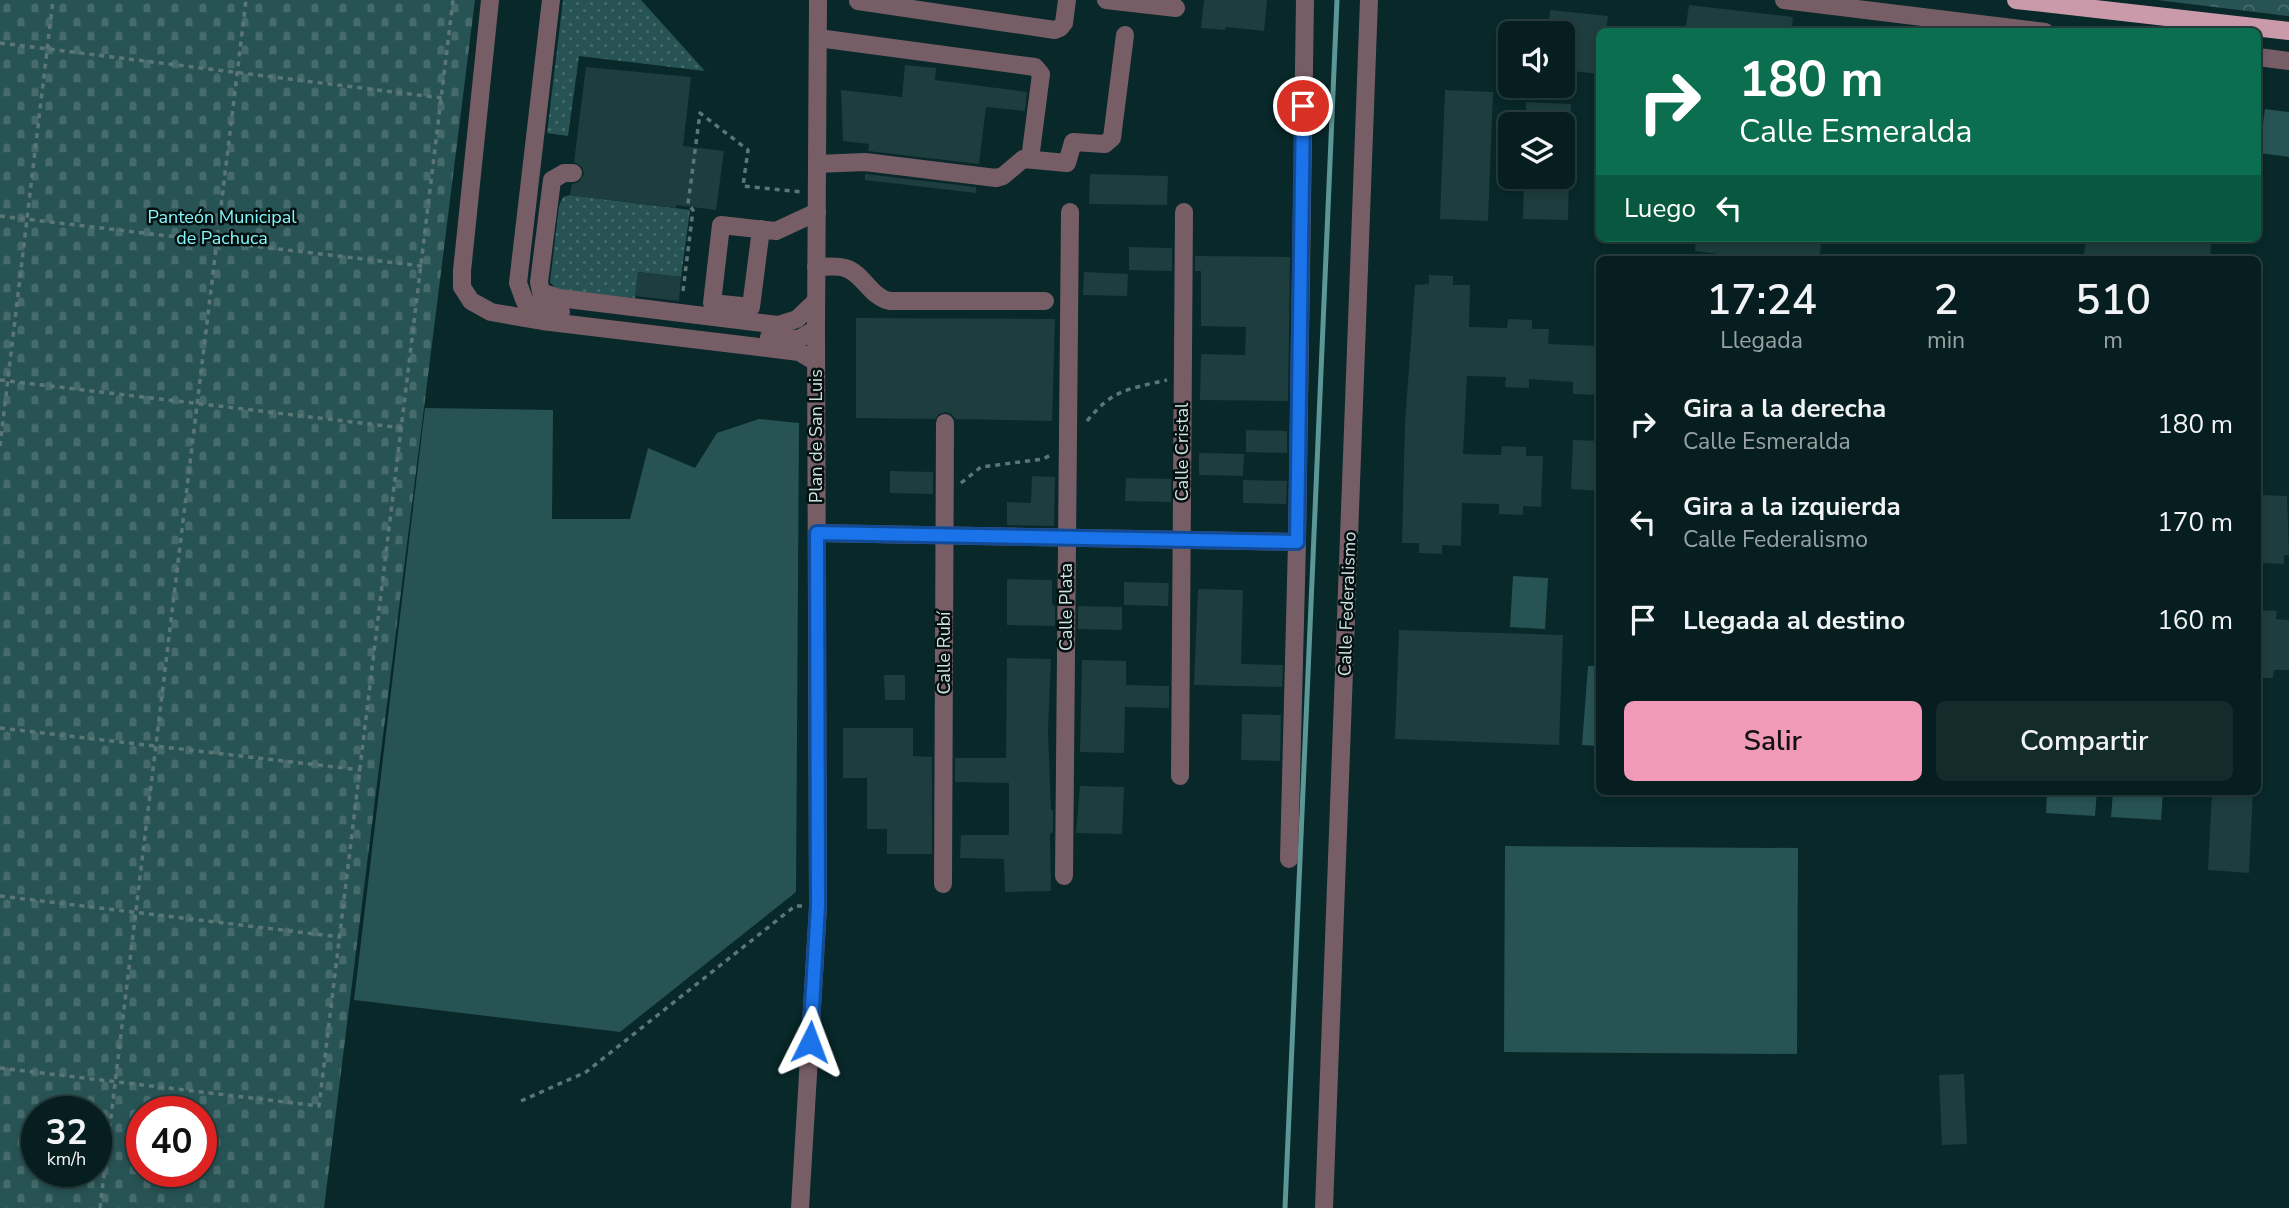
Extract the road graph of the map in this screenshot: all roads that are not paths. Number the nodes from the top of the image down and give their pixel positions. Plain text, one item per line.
1 (490, 0) edge
2 (551, 0) edge
3 (818, 0) edge
4 (1067, 0) edge
5 (1106, 0) edge
6 (1305, 0) edge
7 (1369, 0) edge
8 (1784, 0) edge
9 (2016, 0) edge
10 (858, 1) edge
11 (1176, 8) dead end
12 (2012, 28) edge
13 (2289, 31) edge
14 (1125, 35) dead end
15 (818, 38) junction
16 (2261, 57) edge
17 (2289, 61) edge
18 (1030, 159) junction
19 (817, 164) junction
20 (573, 173) dead end
21 (817, 212) junction
22 (1070, 212) dead end
23 (1184, 212) dead end
24 (761, 229) junction
25 (816, 267) junction
26 (816, 301) junction
27 (1045, 302) dead end
28 (816, 329) junction
29 (816, 362) junction
30 (944, 423) dead end
31 (817, 533) junction
32 (944, 536) junction
33 (1067, 538) junction
34 (1182, 540) junction
35 (1297, 542) junction
36 (1180, 776) dead end
37 (1289, 859) dead end
38 (1064, 876) dead end
39 (943, 884) dead end
40 (800, 1208) edge
41 (1324, 1208) edge

1 - 29 street
2 - 28 street
3 - 15 street, Plan de San Luis
4 - 10 street
5 - 11 street
6 - 35 street
7 - 41 street, Calle Federalismo
8 - 12 street
9 - 13 main road
14 - 18 street
15 - 18 street
15 - 19 street, Plan de San Luis
16 - 17 street
18 - 19 street
19 - 21 street, Plan de San Luis
20 - 26 street
21 - 24 street
21 - 25 street, Plan de San Luis
22 - 33 street, Calle Plata
23 - 34 street, Calle Cristal
24 - 24 street
25 - 26 street, Plan de San Luis
25 - 27 street
26 - 28 street, Plan de San Luis
28 - 29 street, Plan de San Luis
29 - 31 street, Plan de San Luis
30 - 32 street, Calle Rubí
31 - 32 street
31 - 40 street, Plan de San Luis
32 - 33 street
32 - 39 street, Calle Rubí
33 - 34 street
33 - 38 street, Calle Plata
34 - 35 street
34 - 36 street, Calle Cristal
35 - 37 street

